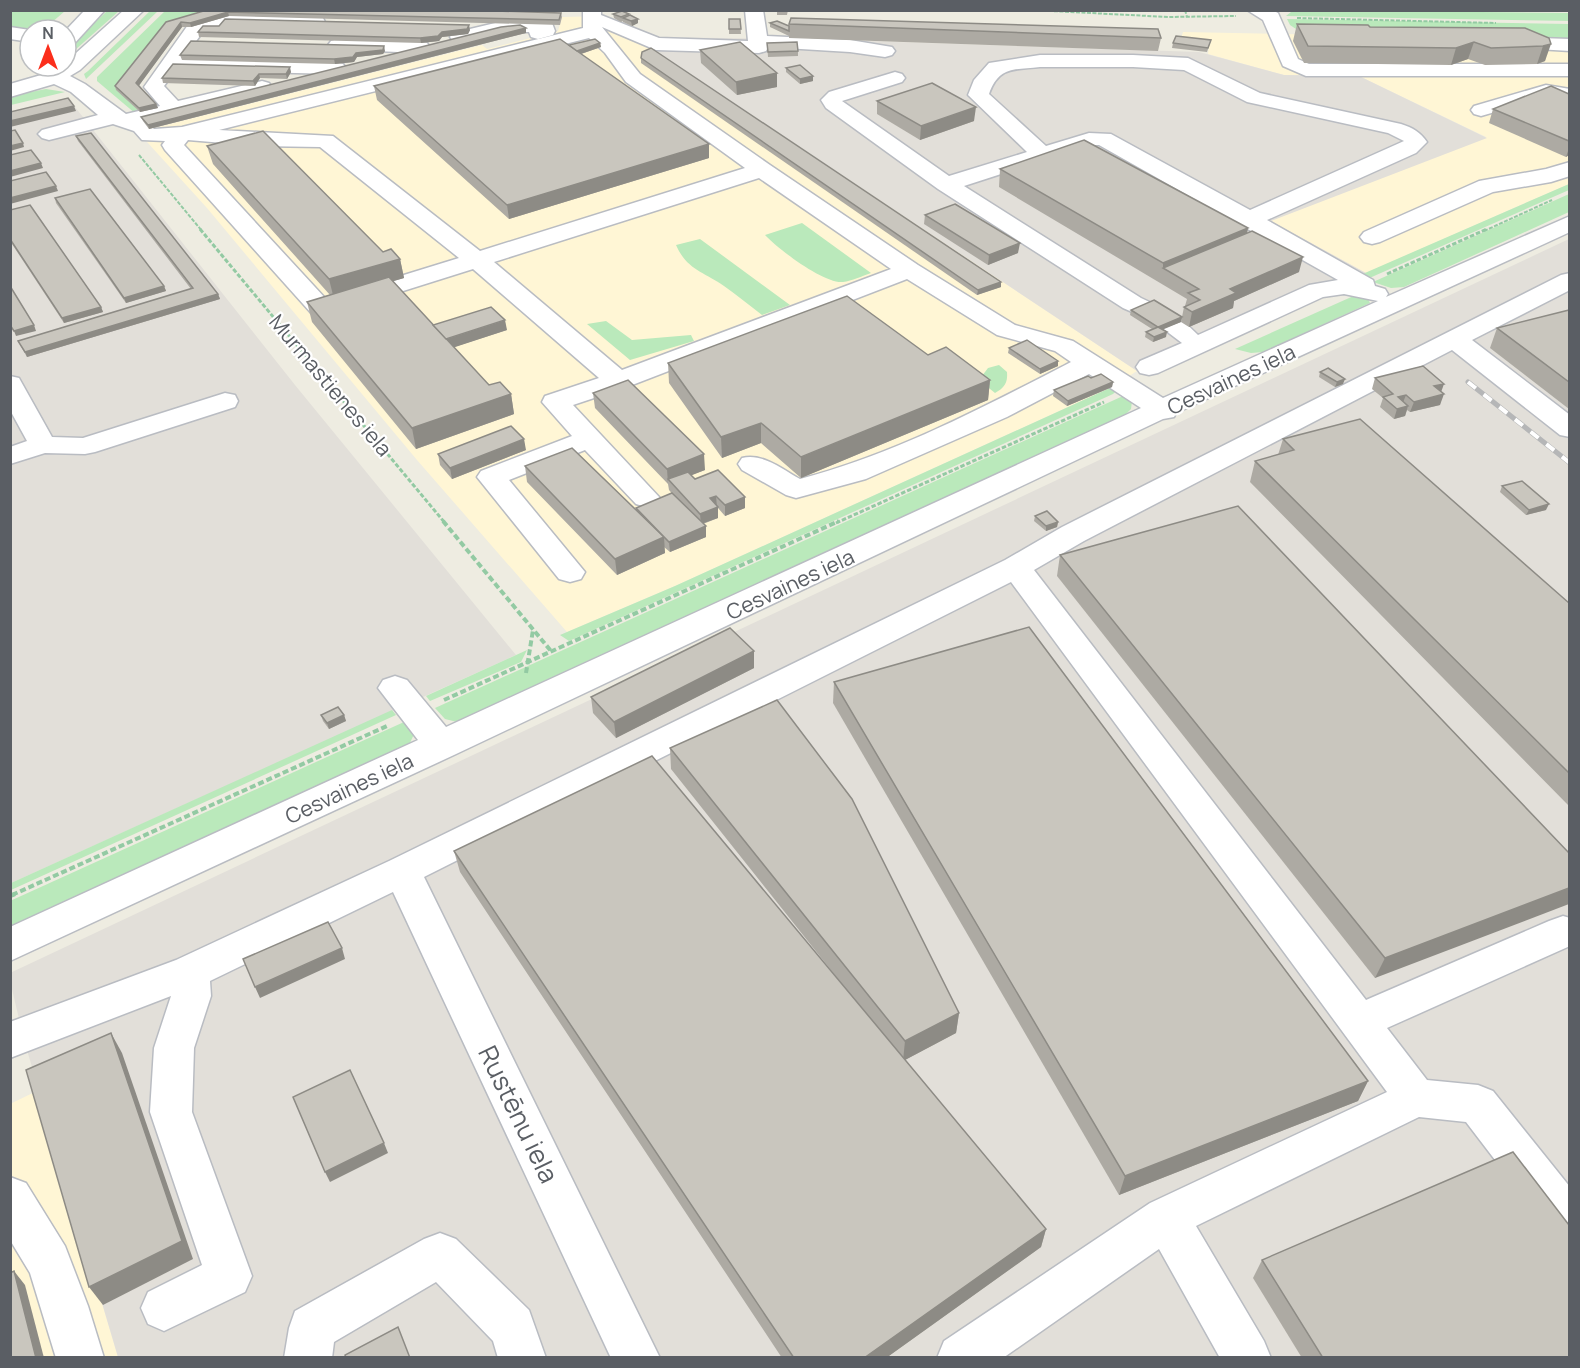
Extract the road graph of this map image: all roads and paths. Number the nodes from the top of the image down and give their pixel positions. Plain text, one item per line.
1 (96, 10) edge
2 (135, 10) edge
3 (754, 10) edge
4 (1032, 10) edge
5 (1185, 10) edge
6 (1270, 13) edge
7 (1187, 17) junction
8 (593, 20) edge
9 (338, 22) edge
10 (1501, 23) dead end
11 (443, 26) edge
12 (502, 27) junction
13 (78, 29) edge
14 (1281, 38) junction
15 (1304, 38) edge
16 (187, 40) junction
17 (758, 41) junction
18 (222, 42) edge
19 (1493, 42) edge
20 (315, 44) edge
21 (1569, 45) edge
22 (420, 48) junction
23 (885, 51) edge
24 (487, 57) junction
25 (78, 62) edge
26 (170, 64) junction
27 (336, 68) junction
28 (1569, 70) edge
29 (52, 78) edge
30 (57, 78) edge
31 (895, 78) dead end
32 (10, 91) edge
33 (1569, 94) edge
34 (173, 108) junction
35 (1481, 110) dead end
36 (119, 119) junction
37 (182, 133) junction
38 (49, 134) dead end
39 (1041, 153) junction
40 (1569, 168) edge
41 (762, 170) junction
42 (946, 183) junction
43 (1564, 210) edge
44 (1249, 219) junction
45 (1372, 237) dead end
46 (478, 261) junction
47 (909, 270) junction
48 (1569, 280) edge
49 (1378, 294) junction
50 (1454, 339) junction
51 (1193, 341) junction
52 (1090, 363) junction
53 (1149, 367) dead end
54 (1244, 371) junction
55 (618, 381) junction
56 (10, 384) edge
57 (1127, 387) junction
58 (225, 401) dead end
59 (1164, 411) junction
60 (1569, 429) edge
61 (591, 438) junction
62 (43, 445) junction
63 (10, 456) edge
64 (752, 464) dead end
65 (646, 498) dead end
66 (1016, 567) junction
67 (570, 572) dead end
68 (533, 630) junction
69 (552, 651) junction
70 (529, 661) junction
71 (395, 688) dead end
72 (443, 700) dead end
73 (522, 708) junction
74 (390, 724) dead end
75 (442, 746) junction
76 (402, 871) junction
77 (10, 896) edge
78 (1563, 932) dead end
79 (10, 945) edge
80 (190, 972) junction
81 (1358, 1022) junction
82 (10, 1040) edge
83 (1416, 1098) junction
84 (10, 1198) edge
85 (1166, 1218) junction
86 (1569, 1222) edge
87 (164, 1308) dead end
88 (80, 1358) edge
89 (308, 1358) edge
90 (522, 1358) edge
91 (636, 1358) edge
92 (961, 1358) edge
93 (1247, 1358) edge

1 - 13 street
2 - 25 street
3 - 17 street
4 - 7 path
5 - 7 path
6 - 7 path
6 - 10 path
6 - 14 street
8 - 17 street
8 - 24 street
8 - 41 street
9 - 16 street
11 - 12 street
12 - 22 street
12 - 24 street
14 - 15 street
14 - 28 street
16 - 18 street
16 - 26 street
17 - 23 street
19 - 21 street
20 - 22 street
22 - 27 street
24 - 37 street
26 - 27 street
26 - 34 street
27 - 34 street
29 - 32 street
30 - 36 street
31 - 42 street
33 - 35 street
34 - 36 street
36 - 37 street
36 - 38 street
36 - 68 path, Murmastienes iela
37 - 46 street
37 - 46 street
39 - 42 street
39 - 44 street
39 - 44 street
40 - 45 street
41 - 46 street
41 - 47 street
42 - 51 street
43 - 49 street, Cesvaines iela
43 - 49 path
44 - 49 street
46 - 55 street
47 - 52 street
47 - 55 street
48 - 50 street
49 - 51 street
49 - 54 street, Cesvaines iela
50 - 60 street
50 - 66 street
51 - 53 street
51 - 54 street
52 - 57 street
52 - 64 street
54 - 59 street, Cesvaines iela
55 - 61 street
56 - 62 street
57 - 59 street
57 - 69 path
58 - 62 street
59 - 73 street, Cesvaines iela
61 - 65 street
61 - 67 street
62 - 63 street
66 - 76 street
66 - 81 street
68 - 69 path, Murmastienes iela
68 - 70 path
69 - 70 path
70 - 72 path
70 - 73 path
71 - 75 street
73 - 75 street, Cesvaines iela
74 - 77 path
75 - 79 street, Cesvaines iela
76 - 80 street
76 - 91 street, Rustēnu iela
78 - 81 street
80 - 82 street
80 - 87 street
81 - 83 street
83 - 85 street
83 - 86 street
84 - 88 street
85 - 92 street
85 - 93 street
89 - 90 street

